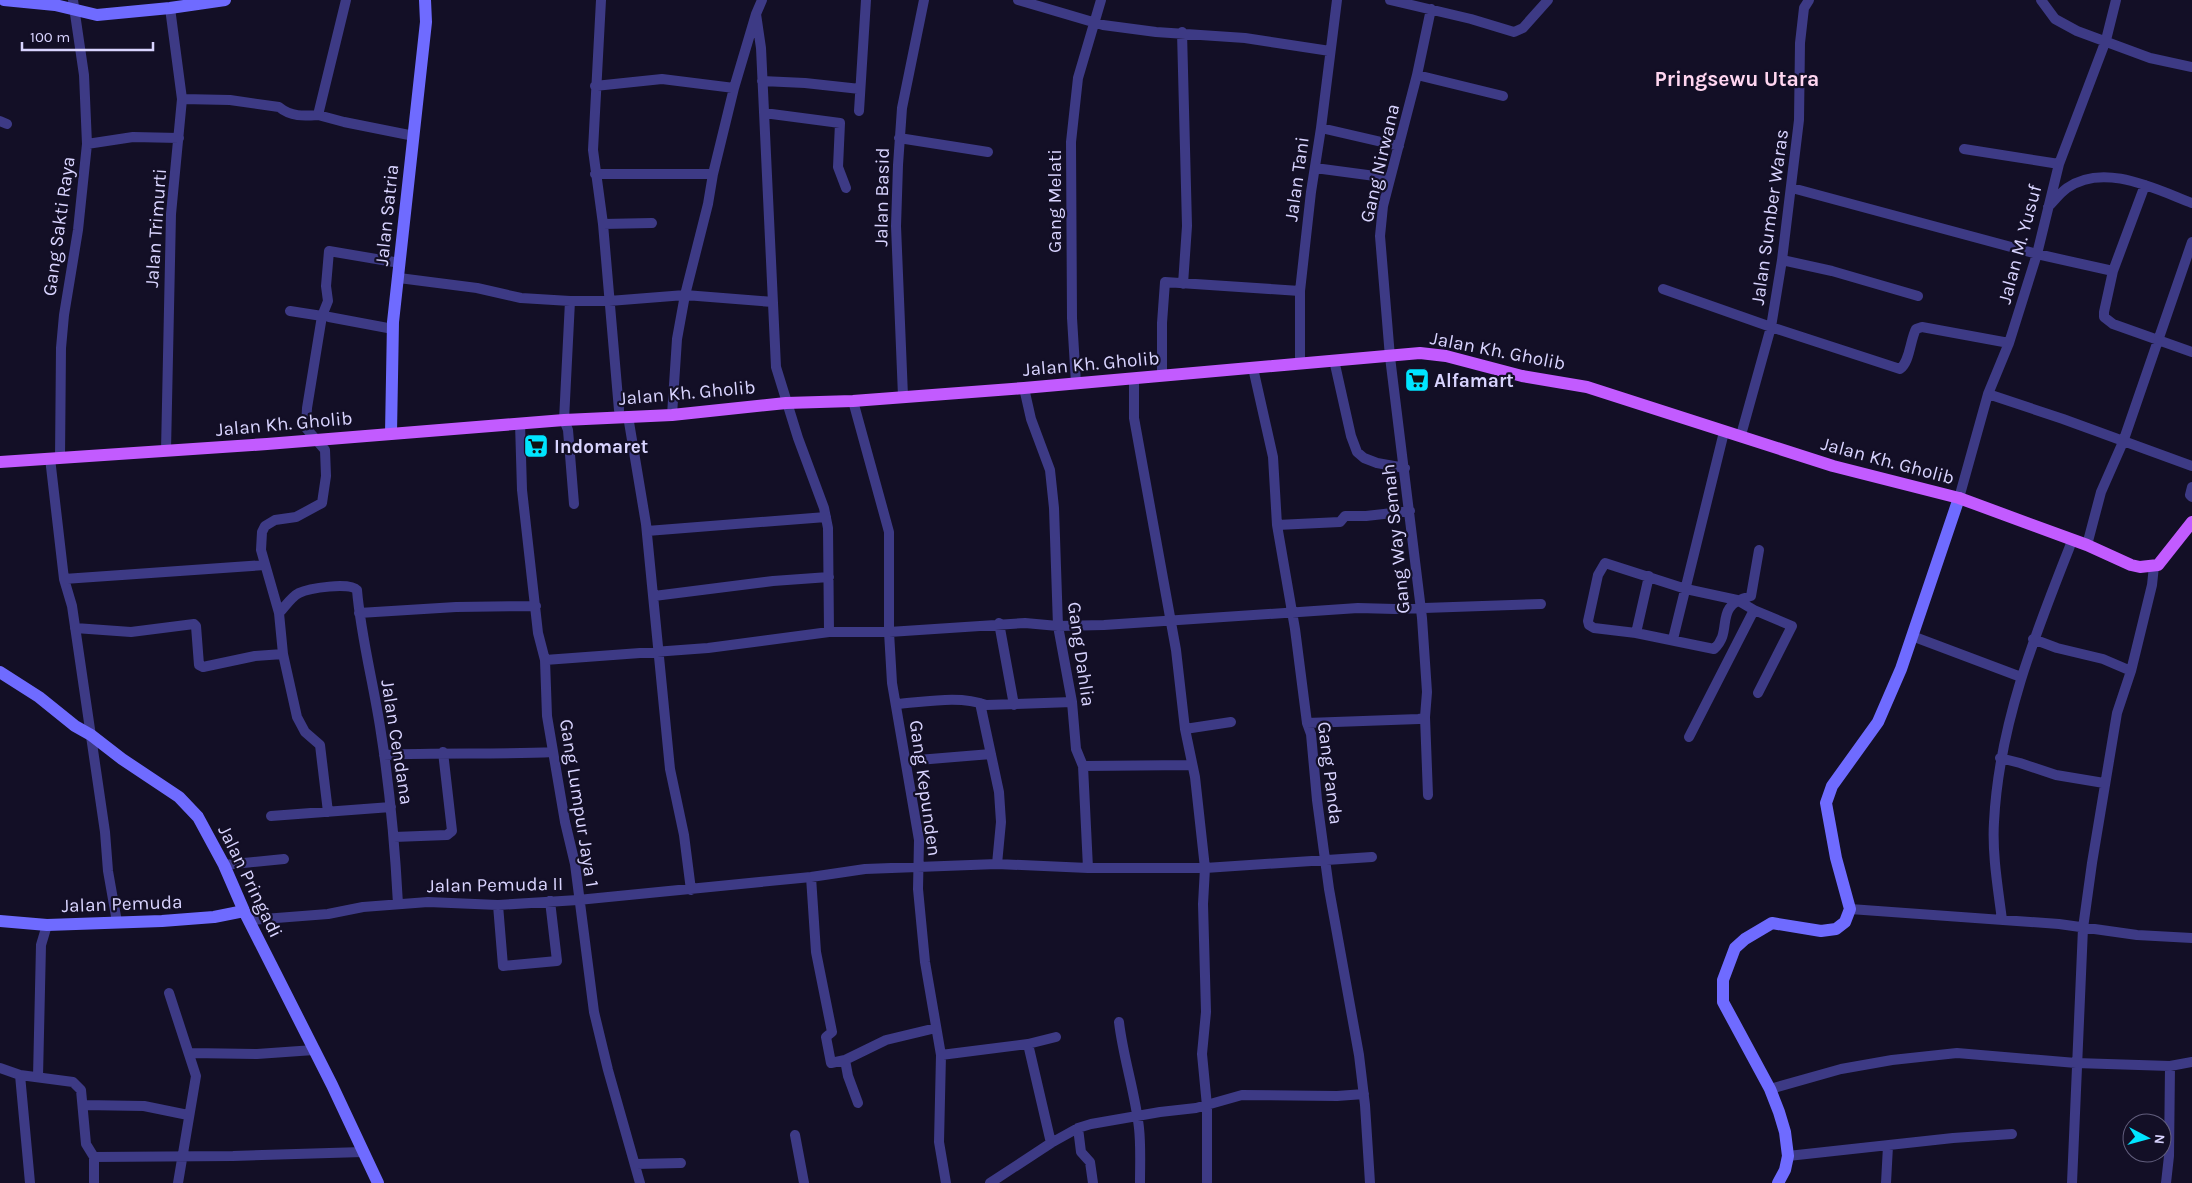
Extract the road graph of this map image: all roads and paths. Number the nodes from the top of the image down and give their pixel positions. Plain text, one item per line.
1 (4, 0) edge
2 (225, 0) edge
3 (346, 0) edge
4 (425, 0) edge
5 (601, 0) edge
6 (759, 0) edge
7 (866, 0) edge
8 (924, 0) edge
9 (1018, 0) edge
10 (1101, 0) edge
11 (1337, 0) edge
12 (1390, 0) edge
13 (1548, 0) edge
14 (1808, 0) edge
15 (2040, 0) edge
16 (2116, 0) edge
17 (73, 5) edge
18 (170, 8) junction
19 (1431, 9) junction
20 (756, 14) junction
21 (1095, 21) junction
22 (1182, 32) junction
23 (2106, 40) junction
24 (1330, 51) junction
25 (2192, 67) edge
26 (1417, 74) junction
27 (762, 81) junction
28 (595, 86) junction
29 (734, 88) junction
30 (860, 89) junction
31 (1503, 96) dead end
32 (182, 98) junction
33 (860, 111) dead end
34 (764, 114) junction
35 (318, 115) junction
36 (1321, 128) junction
37 (414, 136) junction
38 (179, 138) junction
39 (899, 138) junction
40 (87, 144) junction
41 (1399, 146) junction
42 (1964, 149) dead end
43 (988, 152) dead end
44 (2059, 164) junction
45 (1315, 168) junction
46 (596, 174) junction
47 (713, 174) junction
48 (1390, 178) junction
49 (2145, 185) junction
50 (846, 188) dead end
51 (1792, 188) junction
52 (2192, 203) edge
53 (2047, 208) junction
54 (652, 223) dead end
55 (604, 224) junction
56 (2192, 242) edge
57 (2037, 254) junction
58 (1782, 260) junction
59 (400, 262) junction
60 (2113, 271) junction
61 (399, 278) junction
62 (1184, 284) junction
63 (1663, 289) dead end
64 (1300, 292) junction
65 (685, 295) junction
66 (1918, 296) dead end
67 (570, 301) junction
68 (609, 301) junction
69 (774, 302) junction
70 (290, 311) dead end
71 (325, 316) junction
72 (1771, 327) junction
73 (393, 328) junction
74 (2159, 339) junction
75 (2009, 343) junction
76 (2192, 352) edge
77 (1390, 357) junction
78 (1334, 360) junction
79 (1300, 363) junction
80 (1253, 368) junction
81 (1162, 376) junction
82 (1134, 378) junction
83 (1076, 384) junction
84 (1024, 388) junction
85 (1988, 394) junction
86 (903, 396) junction
87 (853, 401) junction
88 (786, 402) junction
89 (623, 413) junction
90 (672, 415) junction
91 (564, 420) junction
92 (520, 423) junction
93 (1724, 432) junction
94 (391, 433) junction
95 (1741, 435) junction
96 (315, 440) junction
97 (2123, 442) junction
98 (166, 451) junction
99 (55, 458) junction
100 (0, 462) edge
101 (2192, 466) edge
102 (1405, 468) junction
103 (2192, 487) edge
104 (2192, 497) edge
105 (1959, 498) junction
106 (574, 504) dead end
107 (1410, 511) junction
108 (826, 517) junction
109 (2192, 522) edge
110 (1277, 525) junction
111 (647, 531) junction
112 (2072, 541) junction
113 (2087, 545) junction
114 (1759, 550) dead end
115 (265, 564) junction
116 (2154, 566) junction
117 (1649, 576) junction
118 (829, 577) junction
119 (64, 579) junction
120 (1686, 589) junction
121 (654, 596) junction
122 (1737, 600) junction
123 (1541, 604) dead end
124 (536, 606) junction
125 (1421, 608) junction
126 (1754, 610) junction
127 (279, 613) junction
128 (359, 613) junction
129 (1292, 613) junction
130 (1172, 621) junction
131 (999, 623) junction
132 (1058, 626) junction
133 (75, 628) junction
134 (829, 632) junction
135 (888, 632) junction
136 (1636, 633) junction
137 (1912, 636) junction
138 (1673, 639) junction
139 (2041, 642) junction
140 (658, 651) junction
141 (283, 654) junction
142 (544, 660) junction
143 (2131, 670) junction
144 (0, 672) edge
145 (2021, 677) junction
146 (1758, 693) dead end
147 (980, 702) junction
148 (1072, 702) junction
149 (897, 704) junction
150 (1014, 705) junction
151 (1425, 717) junction
152 (1231, 722) dead end
153 (1307, 723) junction
154 (1185, 730) junction
155 (91, 735) junction
156 (1689, 738) dead end
157 (443, 752) junction
158 (553, 752) junction
159 (990, 754) junction
160 (384, 755) junction
161 (2000, 758) junction
162 (906, 761) junction
163 (1192, 765) junction
164 (1083, 766) junction
165 (2104, 783) junction
166 (1428, 795) dead end
167 (390, 807) junction
168 (328, 812) junction
169 (271, 816) dead end
170 (394, 837) junction
171 (1372, 857) dead end
172 (284, 859) dead end
173 (1325, 859) junction
174 (997, 864) junction
175 (224, 866) junction
176 (920, 868) junction
177 (1088, 868) junction
178 (1205, 868) junction
179 (811, 877) junction
180 (692, 890) junction
181 (578, 900) junction
182 (550, 901) junction
183 (398, 904) junction
184 (498, 905) junction
185 (1850, 909) junction
186 (247, 915) junction
187 (2002, 920) junction
188 (0, 921) edge
189 (117, 922) junction
190 (47, 925) junction
191 (2083, 928) junction
192 (2192, 938) edge
193 (169, 992) dead end
194 (1119, 1022) dead end
195 (936, 1028) junction
196 (1056, 1037) dead end
197 (1028, 1044) junction
198 (314, 1050) junction
199 (190, 1054) junction
200 (941, 1055) junction
201 (844, 1060) junction
202 (2192, 1062) edge
203 (2076, 1063) junction
204 (2170, 1066) junction
205 (0, 1068) edge
206 (20, 1075) junction
207 (38, 1077) junction
208 (1770, 1089) junction
209 (1364, 1094) junction
210 (858, 1102) dead end
211 (83, 1105) junction
212 (1207, 1106) junction
213 (188, 1115) junction
214 (1136, 1117) junction
215 (1078, 1128) junction
216 (2012, 1134) dead end
217 (795, 1135) dead end
218 (1051, 1144) junction
219 (1888, 1146) junction
220 (363, 1152) junction
221 (182, 1156) junction
222 (1788, 1156) junction
223 (94, 1157) junction
224 (681, 1163) dead end
225 (636, 1164) junction
226 (30, 1183) edge
227 (94, 1183) edge
228 (178, 1183) edge
229 (378, 1183) edge
230 (640, 1183) edge
231 (804, 1183) edge
232 (946, 1183) edge
233 (990, 1183) edge
234 (1093, 1183) edge
235 (1140, 1183) edge
236 (1207, 1183) edge
237 (1370, 1183) edge
238 (1778, 1183) edge
239 (1886, 1183) edge
240 (2072, 1183) edge
241 (2166, 1183) edge

1 - 17 street
2 - 18 street
3 - 35 street
4 - 37 street, Jalan Satria
5 - 28 street
6 - 20 street
7 - 30 street
8 - 39 street, Jalan Basid
9 - 21 street
10 - 21 street, Gang Melati
11 - 24 street, Jalan Tani
12 - 19 street
13 - 19 street
14 - 51 street, Jalan Sumber Waras
15 - 23 street
16 - 23 street, Jalan M. Yusuf
17 - 18 street
17 - 40 street, Gang Sakti Raya
18 - 32 street, Jalan Trimurti
19 - 26 street, Gang Nirwana
20 - 27 street
20 - 29 street
21 - 22 street
21 - 83 street, Gang Melati
22 - 24 street
22 - 62 street
23 - 25 street
23 - 44 street, Jalan M. Yusuf
24 - 36 street, Jalan Tani
26 - 31 street
26 - 41 street, Gang Nirwana
27 - 30 street
27 - 34 street
28 - 29 street
28 - 46 street
29 - 47 street
30 - 33 street
32 - 35 street
32 - 38 street, Jalan Trimurti
34 - 50 street
34 - 69 street
35 - 37 street
36 - 41 street
36 - 45 street, Jalan Tani
37 - 59 street, Jalan Satria
38 - 40 street
38 - 98 street, Jalan Trimurti
39 - 43 street
39 - 86 street, Jalan Basid
40 - 99 street, Gang Sakti Raya
41 - 48 street, Gang Nirwana
42 - 44 street
44 - 53 street, Jalan M. Yusuf
45 - 48 street
45 - 64 street, Jalan Tani
46 - 47 street
46 - 55 street
47 - 65 street
48 - 77 street, Gang Nirwana
49 - 52 street
49 - 53 street
49 - 60 street
51 - 57 street
51 - 58 street, Jalan Sumber Waras
53 - 57 street, Jalan M. Yusuf
54 - 55 street
55 - 68 street
56 - 74 street
57 - 60 street
57 - 75 street, Jalan M. Yusuf
58 - 66 street
58 - 72 street, Jalan Sumber Waras
59 - 61 street, Jalan Satria
59 - 71 street
60 - 74 street
61 - 67 street
61 - 73 street, Jalan Satria
62 - 64 street
62 - 81 street
63 - 72 street
64 - 79 street, Jalan Tani
65 - 68 street
65 - 69 street
65 - 90 street
67 - 68 street
67 - 91 street
68 - 89 street
69 - 88 street
70 - 71 street
71 - 73 street
71 - 96 street
72 - 75 street
72 - 95 street, Jalan Sumber Waras
73 - 94 street, Jalan Satria
74 - 76 street
74 - 97 street
75 - 85 street, Jalan M. Yusuf
77 - 78 main road, Jalan Kh. Gholib
77 - 93 main road, Jalan Kh. Gholib
77 - 102 street, Gang Way Semah
78 - 79 main road, Jalan Kh. Gholib
78 - 102 street
79 - 80 main road, Jalan Kh. Gholib
80 - 81 main road, Jalan Kh. Gholib
80 - 110 street, Gang Panda
81 - 82 main road, Jalan Kh. Gholib
82 - 83 main road, Jalan Kh. Gholib
82 - 130 street
83 - 84 main road, Jalan Kh. Gholib
84 - 86 main road, Jalan Kh. Gholib
84 - 132 street, Gang Dahlia
85 - 97 street
85 - 105 street, Jalan M. Yusuf
86 - 87 main road, Jalan Kh. Gholib
87 - 88 main road, Jalan Kh. Gholib
87 - 135 street, Gang Kepunden
88 - 90 main road, Jalan Kh. Gholib
88 - 108 street
89 - 90 main road, Jalan Kh. Gholib
89 - 91 main road, Jalan Kh. Gholib
89 - 111 street
91 - 92 main road, Jalan Kh. Gholib
91 - 106 street
92 - 94 main road, Jalan Kh. Gholib
92 - 124 street, Gang Lumpur Jaya 1
93 - 95 main road, Jalan Kh. Gholib
93 - 120 street
94 - 96 main road, Jalan Kh. Gholib
95 - 105 main road, Jalan Kh. Gholib
96 - 98 main road, Jalan Kh. Gholib
96 - 115 street
97 - 101 street
97 - 113 street
98 - 99 main road, Jalan Kh. Gholib
99 - 100 main road, Jalan Kh. Gholib
99 - 119 street, Gang Sakti Raya
102 - 107 street, Gang Way Semah
103 - 104 street
105 - 112 main road, Jalan Kh. Gholib
105 - 137 street
107 - 110 street
107 - 125 street, Gang Way Semah
108 - 111 street
108 - 118 street
109 - 116 main road
110 - 129 street, Gang Panda
111 - 121 street
112 - 113 main road, Jalan Kh. Gholib
112 - 139 street
113 - 116 main road, Jalan Kh. Gholib
114 - 122 street
115 - 119 street
115 - 127 street
116 - 143 street
117 - 120 street
117 - 136 street
117 - 136 street
118 - 121 street
118 - 134 street
119 - 133 street, Gang Sakti Raya
120 - 122 street
120 - 138 street
121 - 140 street
122 - 126 street
122 - 138 street
123 - 125 street
124 - 128 street
124 - 142 street, Gang Lumpur Jaya 1
125 - 129 street
125 - 151 street, Gang Way Semah
126 - 146 street
126 - 156 street
127 - 128 street, Jalan Cendana
127 - 141 street
128 - 160 street, Jalan Cendana
129 - 130 street
129 - 153 street, Gang Panda
130 - 132 street
130 - 154 street
131 - 132 street
131 - 135 street
131 - 150 street
132 - 148 street, Gang Dahlia
133 - 141 street
133 - 155 street, Gang Sakti Raya
134 - 135 street
134 - 140 street
135 - 149 street, Gang Kepunden
136 - 138 street
137 - 145 street
137 - 185 street
139 - 143 street
139 - 145 street
140 - 142 street
140 - 180 street
141 - 168 street
142 - 158 street, Gang Lumpur Jaya 1
143 - 165 street
144 - 155 street, Jalan Pringadi
145 - 161 street
147 - 149 street
147 - 150 street
147 - 159 street
148 - 150 street
148 - 164 street, Gang Dahlia
149 - 162 street, Gang Kepunden
151 - 153 street
151 - 166 street, Gang Way Semah
152 - 154 street
153 - 173 street, Gang Panda
154 - 163 street
155 - 175 street, Jalan Pringadi
155 - 189 street, Gang Sakti Raya
157 - 158 street
157 - 160 street
157 - 170 street
158 - 181 street, Gang Lumpur Jaya 1
159 - 162 street
159 - 174 street
160 - 167 street, Jalan Cendana
161 - 165 street
161 - 187 street
162 - 176 street, Gang Kepunden
163 - 164 street
163 - 178 street
164 - 177 street, Gang Dahlia
165 - 191 street
167 - 168 street
167 - 170 street, Jalan Cendana
168 - 169 street
170 - 183 street, Jalan Cendana
171 - 173 street, Jalan Pemuda II
172 - 175 street
173 - 178 street, Jalan Pemuda II
173 - 209 street, Gang Panda
174 - 176 street, Jalan Pemuda II
174 - 177 street, Jalan Pemuda II
175 - 186 street, Jalan Pringadi
176 - 179 street, Jalan Pemuda II
176 - 195 street, Gang Kepunden
177 - 178 street, Jalan Pemuda II
178 - 212 street
179 - 180 street, Jalan Pemuda II
179 - 201 street
180 - 181 street, Jalan Pemuda II
181 - 182 street, Jalan Pemuda II
181 - 225 street, Gang Lumpur Jaya 1
182 - 184 street, Jalan Pemuda II
182 - 184 street
183 - 184 street, Jalan Pemuda II
183 - 186 street, Jalan Pemuda II
185 - 187 street
185 - 208 street
186 - 189 street, Jalan Pemuda
186 - 198 street, Jalan Pringadi
187 - 191 street
188 - 190 street, Jalan Pemuda
189 - 190 street, Jalan Pemuda
190 - 207 street
191 - 192 street
191 - 203 street
193 - 199 street
194 - 214 street
195 - 200 street, Gang Kepunden
195 - 201 street
196 - 197 street
197 - 200 street
197 - 218 street
198 - 199 street
198 - 220 street, Jalan Pringadi
199 - 213 street
200 - 232 street, Gang Kepunden
201 - 210 street
202 - 204 street
203 - 204 street
203 - 208 street
203 - 240 street
204 - 241 street
205 - 206 street
206 - 207 street
206 - 226 street
207 - 211 street
208 - 222 street
209 - 212 street
209 - 237 street, Gang Panda
211 - 213 street
211 - 223 street
212 - 214 street
212 - 236 street
213 - 221 street
214 - 215 street
214 - 235 street
215 - 218 street
215 - 234 street
216 - 219 street
217 - 231 street
218 - 233 street
219 - 222 street
219 - 239 street
220 - 221 street
220 - 229 street, Jalan Pringadi
221 - 223 street
221 - 228 street
222 - 238 street
223 - 227 street
224 - 225 street
225 - 230 street, Gang Lumpur Jaya 1

